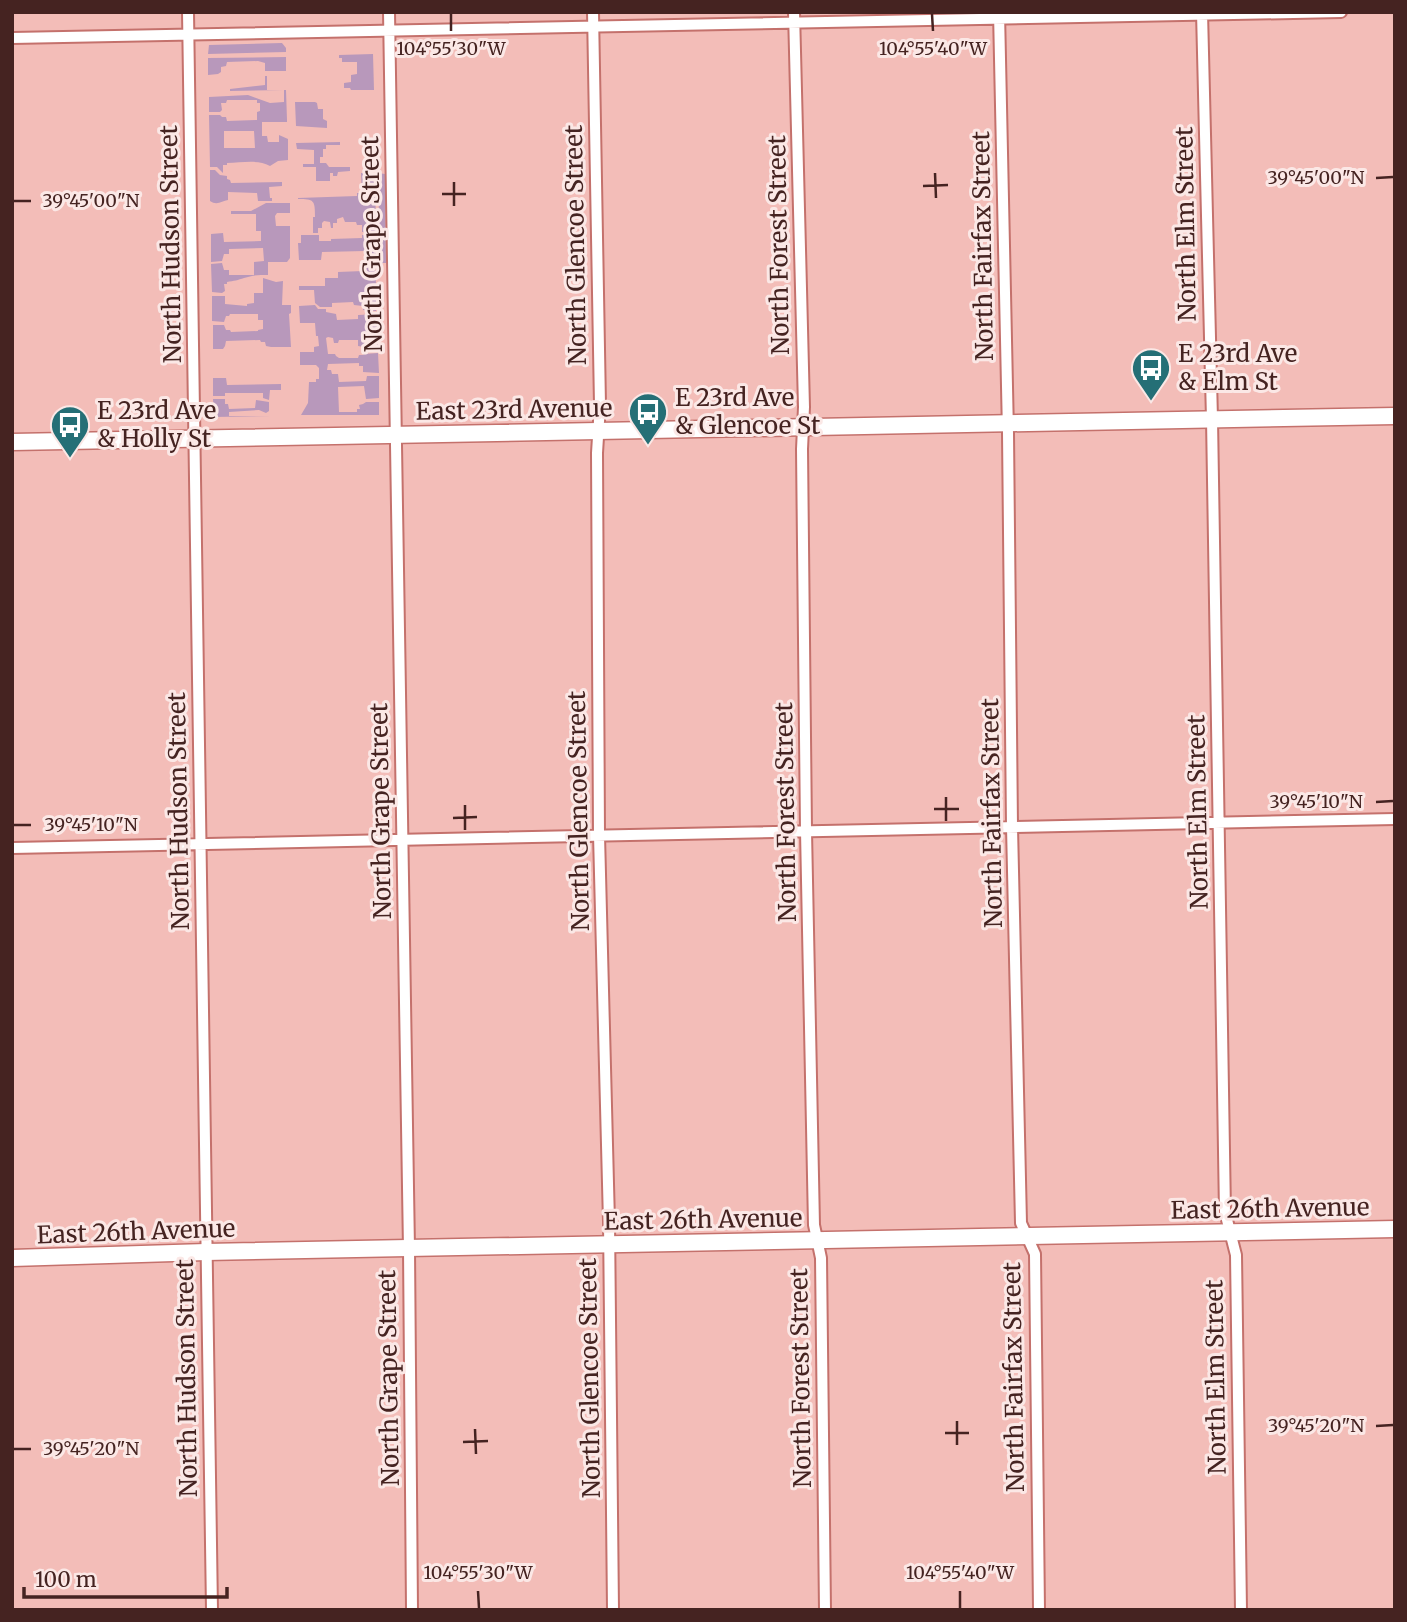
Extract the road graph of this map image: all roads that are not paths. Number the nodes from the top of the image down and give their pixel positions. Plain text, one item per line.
1 (188, 12) edge
2 (389, 12) edge
3 (593, 12) edge
4 (1341, 12) edge
5 (1202, 13) edge
6 (999, 16) edge
7 (794, 17) edge
8 (593, 27) junction
9 (389, 30) junction
10 (188, 34) junction
11 (12, 38) edge
12 (1395, 415) edge
13 (1212, 419) junction
14 (1008, 424) junction
15 (803, 427) junction
16 (599, 431) junction
17 (396, 436) junction
18 (195, 439) junction
19 (12, 442) edge
20 (1395, 819) edge
21 (1219, 823) junction
22 (1012, 827) junction
23 (806, 831) junction
24 (599, 835) junction
25 (402, 839) junction
26 (201, 844) junction
27 (12, 848) edge
28 (1395, 1229) edge
29 (1230, 1233) junction
30 (1027, 1236) junction
31 (818, 1241) junction
32 (609, 1245) junction
33 (409, 1249) junction
34 (206, 1252) junction
35 (12, 1258) edge
36 (212, 1610) edge
37 (412, 1610) edge
38 (613, 1610) edge
39 (825, 1610) edge
40 (1039, 1610) edge
41 (1241, 1610) edge

1 - 10 street, North Hudson Street
2 - 9 street, North Grape Street
3 - 8 street, North Glencoe Street
4 - 5 street
5 - 6 street
5 - 13 street, North Elm Street
6 - 7 street
6 - 14 street, North Fairfax Street
7 - 8 street
7 - 15 street, North Forest Street
8 - 9 street
8 - 16 street, North Glencoe Street
9 - 10 street
9 - 17 street, North Grape Street
10 - 11 street
10 - 18 street, North Hudson Street
12 - 13 street, East 23rd Avenue
13 - 14 street, East 23rd Avenue
13 - 21 street, North Elm Street
14 - 15 street, East 23rd Avenue
14 - 22 street, North Fairfax Street
15 - 16 street, East 23rd Avenue
15 - 23 street, North Forest Street
16 - 17 street, East 23rd Avenue
16 - 24 street, North Glencoe Street
17 - 18 street, East 23rd Avenue
17 - 25 street, North Grape Street
18 - 19 street, East 23rd Avenue
18 - 26 street, North Hudson Street
20 - 21 street
21 - 22 street
21 - 29 street, North Elm Street
22 - 23 street
22 - 30 street, North Fairfax Street
23 - 24 street
23 - 31 street, North Forest Street
24 - 25 street
24 - 32 street, North Glencoe Street
25 - 26 street
25 - 33 street, North Grape Street
26 - 27 street
26 - 34 street, North Hudson Street
28 - 29 street, East 26th Avenue
29 - 30 street, East 26th Avenue
29 - 41 street, North Elm Street
30 - 31 street, East 26th Avenue
30 - 40 street, North Fairfax Street
31 - 32 street, East 26th Avenue
31 - 39 street, North Forest Street
32 - 33 street, East 26th Avenue
32 - 38 street, North Glencoe Street
33 - 34 street, East 26th Avenue
33 - 37 street, North Grape Street
34 - 35 street, East 26th Avenue
34 - 36 street, North Hudson Street

